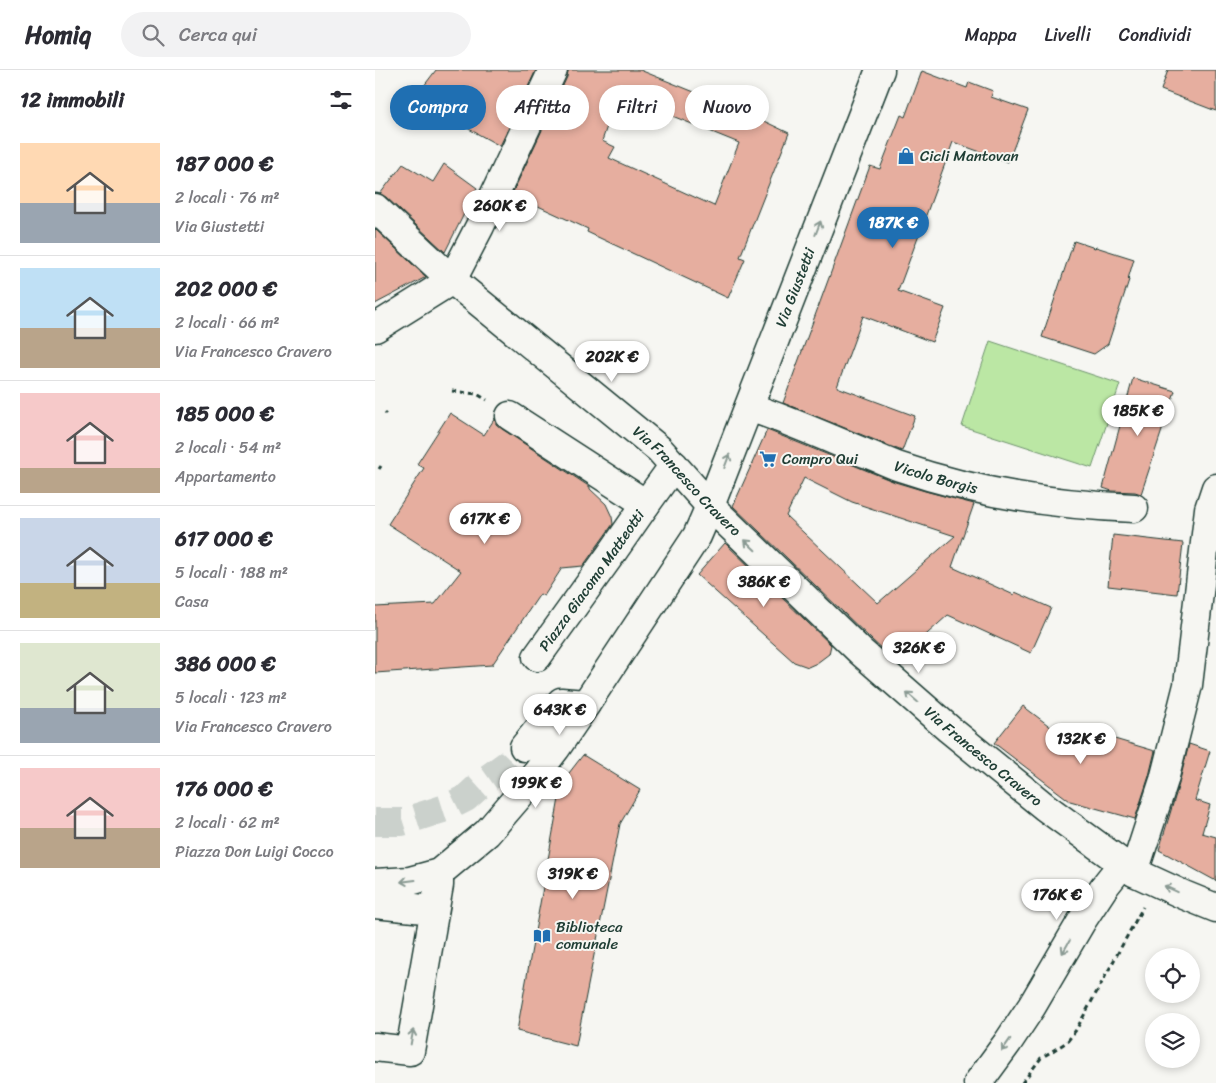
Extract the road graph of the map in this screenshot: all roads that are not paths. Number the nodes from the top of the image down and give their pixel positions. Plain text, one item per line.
1 (553, 70) edge
2 (880, 70) edge
3 (375, 208) edge
4 (452, 280) junction
5 (375, 328) edge
6 (749, 407) junction
7 (510, 416) road end
8 (674, 465) junction
9 (1216, 488) edge
10 (646, 504) junction
11 (710, 506) junction
12 (1134, 508) dead end
13 (537, 657) dead end
14 (587, 704) junction
15 (524, 746) tunnel mouth
16 (1128, 867) junction
17 (439, 873) junction
18 (375, 883) edge
19 (375, 904) edge
20 (1216, 908) edge
21 (434, 910) junction
22 (375, 1047) edge
23 (979, 1083) edge

1 - 4 street
6 -> 2 street, Via Giustetti
3 - 4 street, Via Francesco Cravero
4 - 5 street
4 - 8 street, Via Francesco Cravero
11 -> 6 street, Via Giustetti
6 - 12 street, Vicolo Borgis
7 - 10 street, Piazza Giacomo Matteotti
8 - 10 street, Piazza Giacomo Matteotti
8 - 11 street, Via Francesco Cravero
9 - 16 street
10 - 13 street, Piazza Giacomo Matteotti
11 - 14 street
16 -> 11 street, Via Francesco Cravero
14 - 15 street
14 - 17 street
20 -> 16 street, Via Francesco Cravero
16 -> 23 street
17 -> 18 street
17 - 21 street
19 - 21 street
22 -> 21 street

